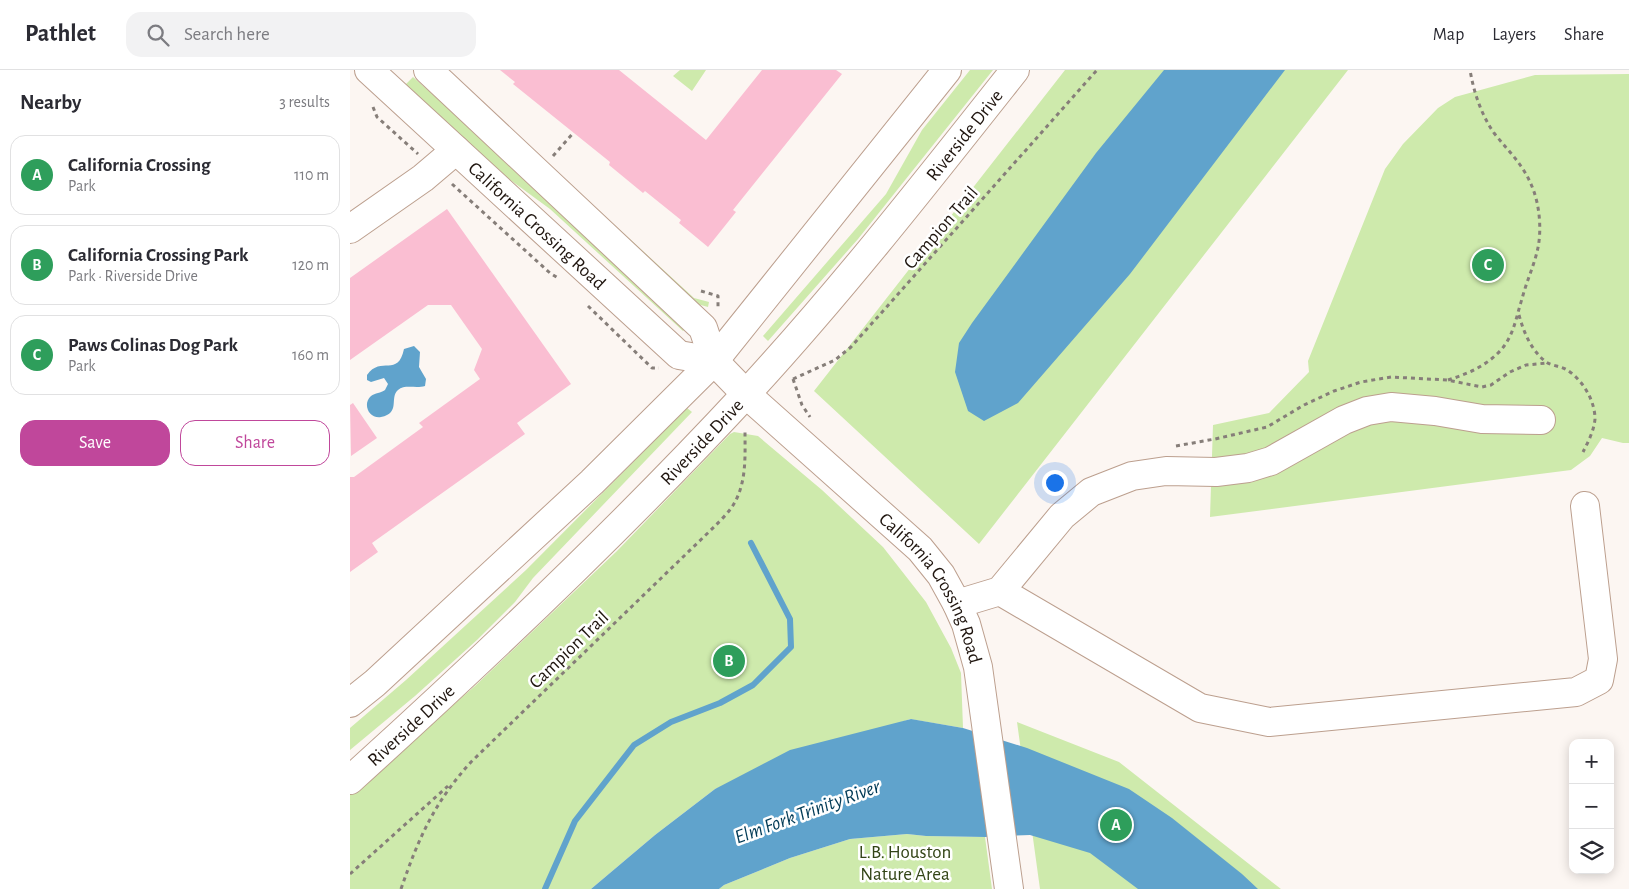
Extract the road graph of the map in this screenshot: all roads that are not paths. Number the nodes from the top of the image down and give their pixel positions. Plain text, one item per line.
1 (365, 70) edge
2 (369, 70) edge
3 (428, 70) edge
4 (947, 70) edge
5 (1015, 70) edge
6 (360, 91) edge
7 (456, 150) junction
8 (350, 229) edge
9 (714, 361) junction
10 (746, 394) junction
11 (1541, 420) dead end
12 (1585, 506) dead end
13 (1000, 591) junction
14 (957, 604) junction
15 (350, 703) edge
16 (350, 780) edge
17 (1009, 889) edge

1 - 6 main road
2 - 7 main road, California Crossing Road
3 - 9 main road, California Crossing Road
4 - 9 main road
5 - 10 main road, Riverside Drive
7 - 8 main road
7 - 9 main road, California Crossing Road
9 - 10 main road, California Crossing Road
9 - 15 main road
10 - 14 main road, California Crossing Road
10 - 16 main road, Riverside Drive
11 - 13 main road
12 - 13 main road
13 - 14 main road
14 - 17 main road, California Crossing Road

